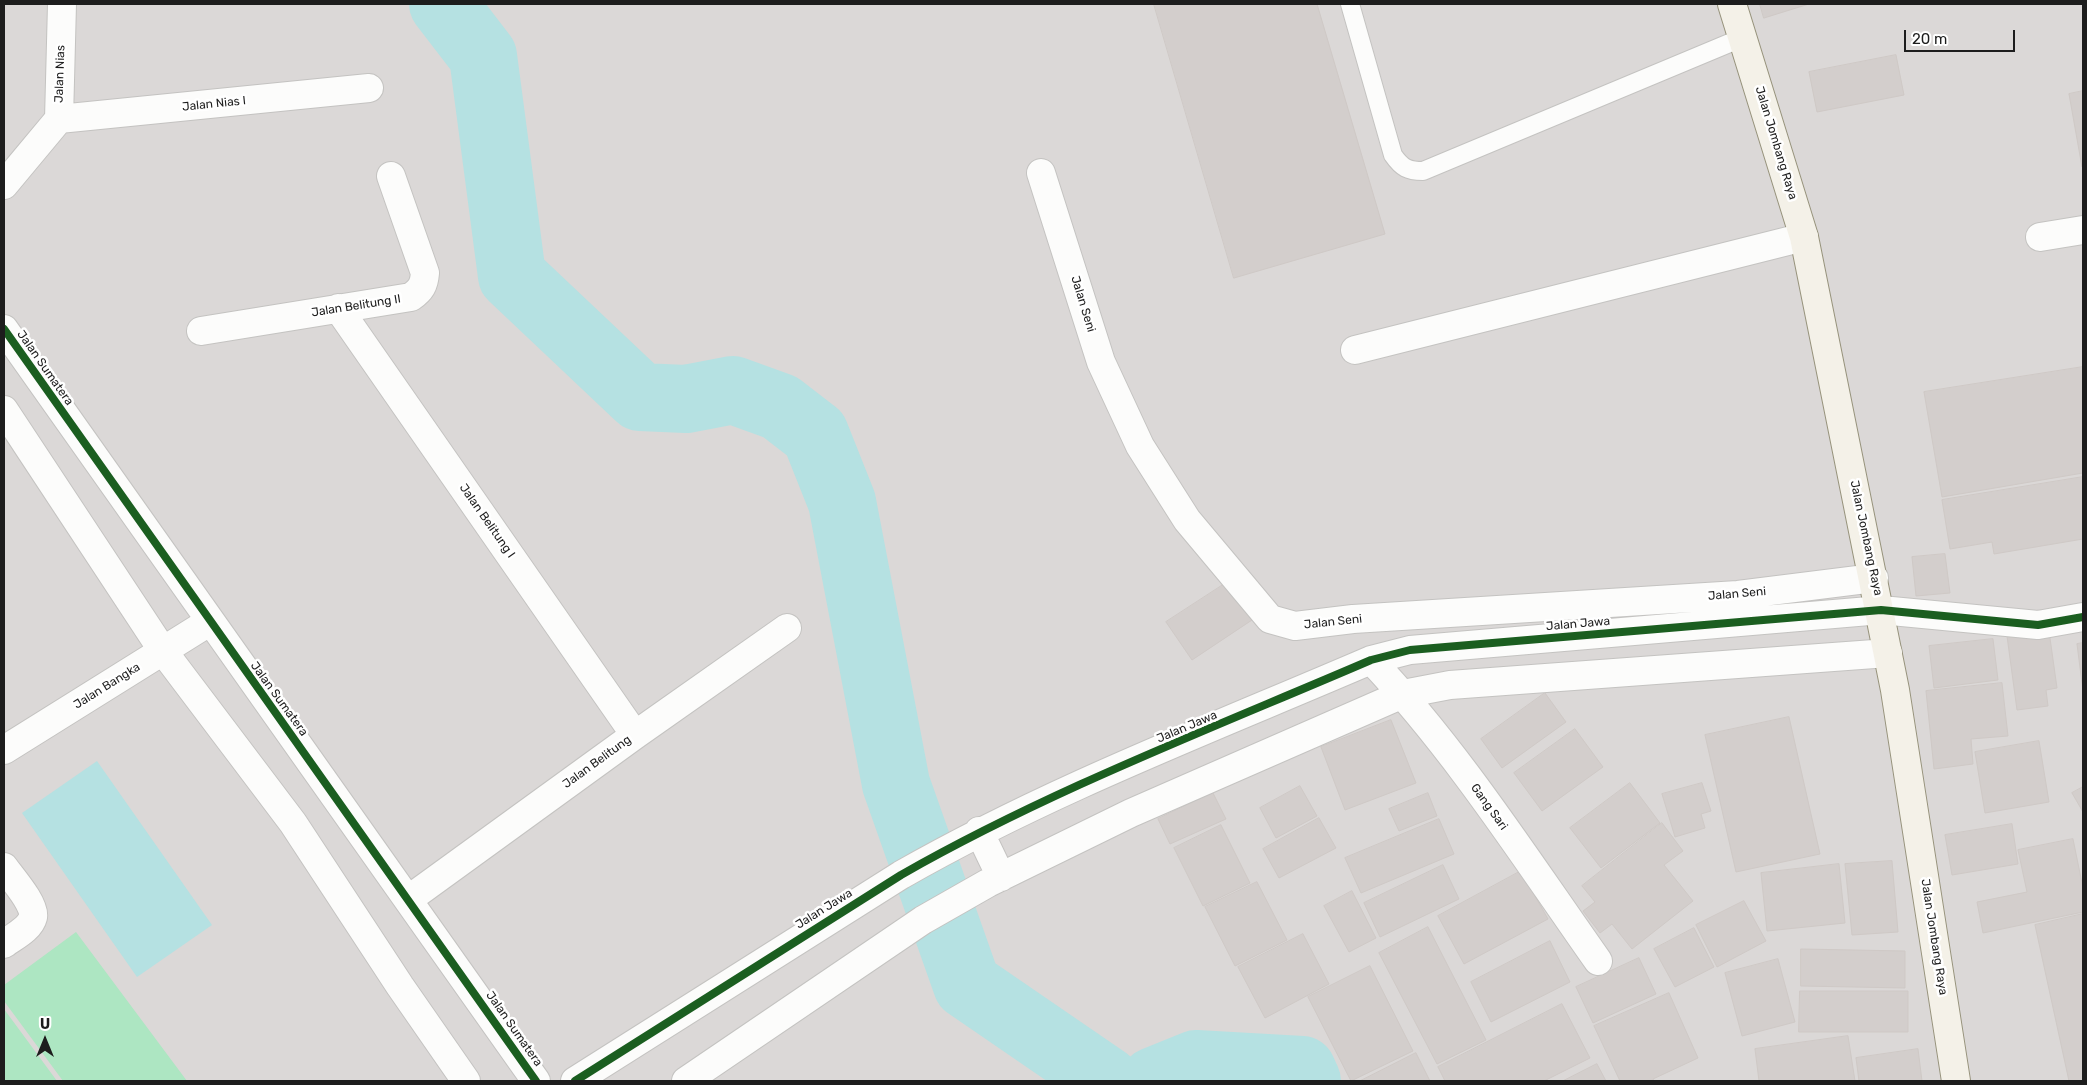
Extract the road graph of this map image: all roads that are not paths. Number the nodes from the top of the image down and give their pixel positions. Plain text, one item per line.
1 (62, 4) edge
2 (1350, 4) edge
3 (1732, 4) edge
4 (1744, 37) junction
5 (369, 88) dead end
6 (59, 120) junction
7 (1041, 173) dead end
8 (391, 176) dead end
9 (4, 185) edge
10 (2083, 230) edge
11 (1804, 237) junction
12 (2040, 237) dead end
13 (338, 308) junction
14 (4, 329) edge
15 (201, 331) dead end
16 (1355, 350) dead end
17 (4, 410) edge
18 (1874, 578) junction
19 (1881, 610) junction
20 (2083, 617) edge
21 (209, 622) junction
22 (788, 628) dead end
23 (163, 650) junction
24 (1888, 653) junction
25 (1371, 660) junction
26 (1403, 694) junction
27 (635, 734) junction
28 (4, 750) edge
29 (979, 832) junction
30 (4, 866) edge
31 (995, 880) junction
32 (409, 899) junction
33 (4, 944) edge
34 (1598, 961) dead end
35 (466, 1081) edge
36 (536, 1081) edge
37 (552, 1081) edge
38 (569, 1081) edge
39 (575, 1081) edge
40 (686, 1081) edge
41 (1956, 1081) edge

1 - 6 street, Jalan Nias
2 - 4 lane
3 - 4 main road, Jalan Jombang Raya
4 - 11 main road, Jalan Jombang Raya
5 - 6 street, Jalan Nias I
6 - 9 street, Jalan Nias
7 - 18 street, Jalan Seni
8 - 13 street, Jalan Belitung II
10 - 12 street
11 - 16 street
11 - 18 main road, Jalan Jombang Raya
13 - 15 street, Jalan Belitung II
13 - 27 street, Jalan Belitung I
14 - 21 street, Jalan Sumatera
17 - 23 street
18 - 19 main road, Jalan Jombang Raya
19 - 20 street, Jalan Jawa
19 - 24 main road, Jalan Jombang Raya
19 - 25 street, Jalan Jawa
21 - 23 street, Jalan Bangka
21 - 32 street, Jalan Sumatera
22 - 27 street, Jalan Belitung
23 - 28 street, Jalan Bangka
23 - 35 street
24 - 26 street
24 - 41 main road, Jalan Jombang Raya
25 - 26 street, Gang Sari
25 - 29 street, Jalan Jawa
26 - 31 street
26 - 34 street, Gang Sari
27 - 32 street, Jalan Belitung
29 - 31 street
29 - 39 street, Jalan Jawa
30 - 33 street
31 - 40 street
32 - 36 street, Jalan Sumatera
37 - 38 street

